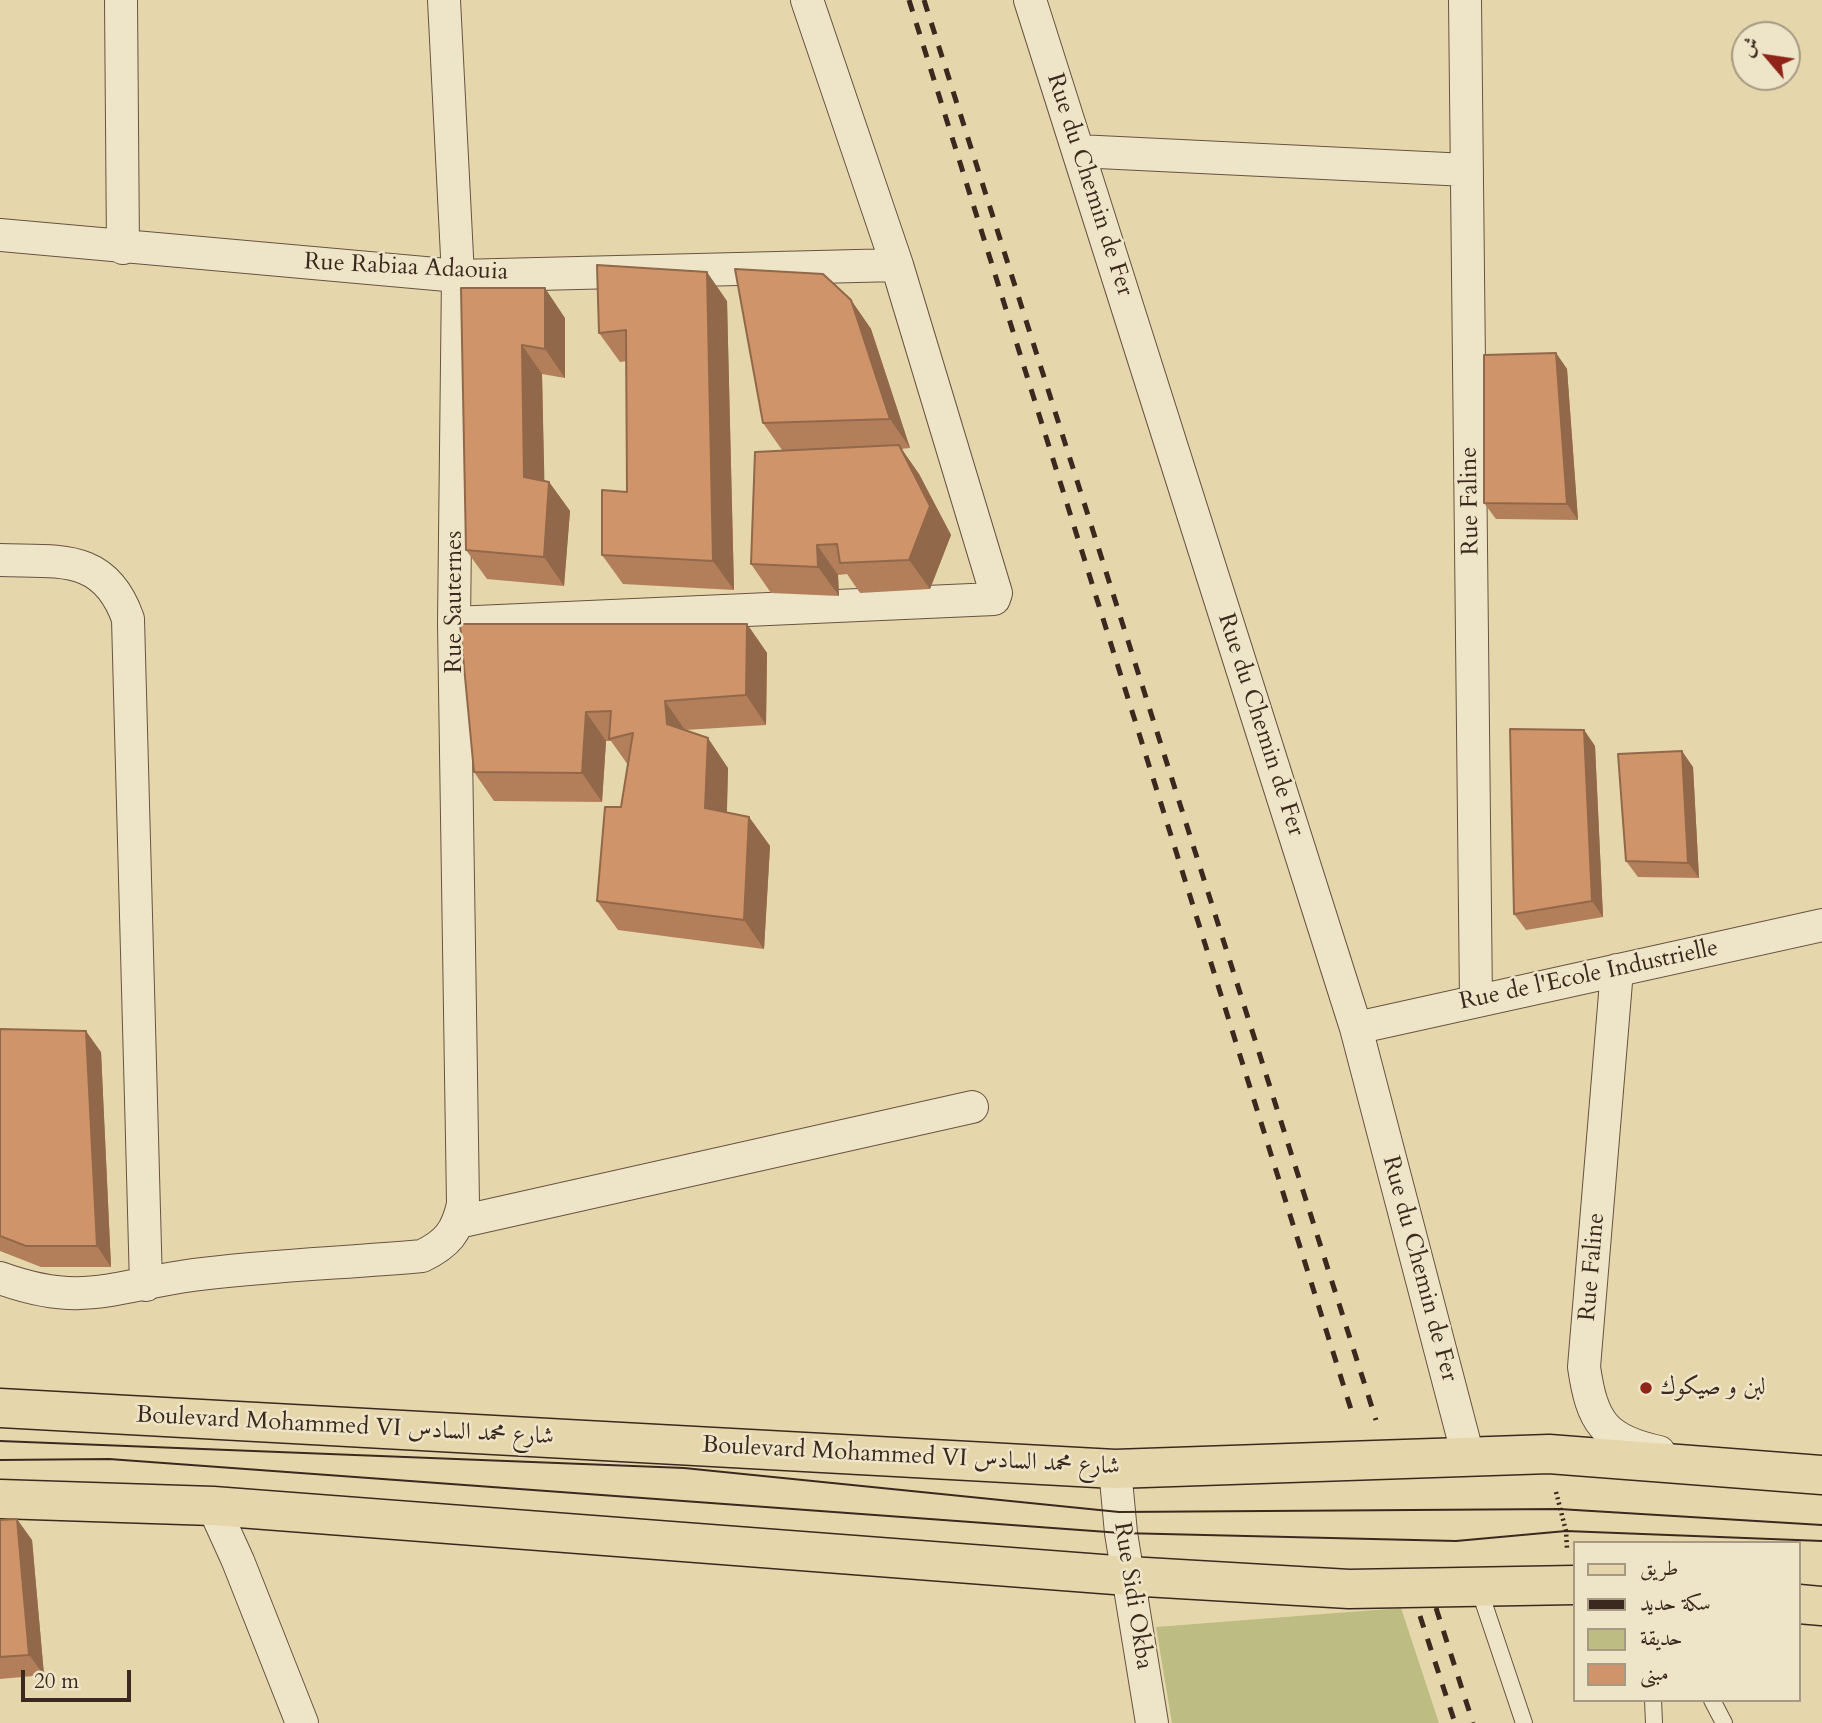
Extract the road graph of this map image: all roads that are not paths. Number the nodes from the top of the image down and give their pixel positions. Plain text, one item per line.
1 (121, 0) edge
2 (444, 0) edge
3 (807, 0) edge
4 (1030, 0) edge
5 (1465, 0) edge
6 (1078, 151) junction
7 (1467, 170) junction
8 (0, 235) edge
9 (123, 248) junction
10 (897, 265) junction
11 (458, 276) junction
12 (0, 561) edge
13 (454, 623) junction
14 (1822, 925) edge
15 (1617, 970) junction
16 (1476, 1001) junction
17 (1356, 1028) junction
18 (972, 1107) dead end
19 (461, 1213) junction
20 (0, 1278) edge
21 (146, 1285) junction
22 (0, 1408) edge
23 (1468, 1456) junction
24 (1115, 1469) junction
25 (1728, 1470) junction
26 (1822, 1475) edge
27 (0, 1499) edge
28 (213, 1506) junction
29 (1128, 1576) junction
30 (1572, 1585) edge
31 (1479, 1588) junction
32 (1801, 1604) edge
33 (1822, 1606) edge
34 (1653, 1702) edge
35 (1713, 1702) edge
36 (302, 1723) edge
37 (1153, 1723) edge
38 (1524, 1723) edge
39 (1654, 1723) edge
40 (1724, 1723) edge

1 - 9 street
2 - 11 street, Rue Sauternes
3 - 10 street
4 - 6 street, Rue du Chemin de Fer
5 - 7 street, Rue Faline
6 - 7 street
6 - 17 street, Rue du Chemin de Fer
7 - 16 street, Rue Faline
8 - 9 street, Rue Rabiaa Adaouia
9 - 11 street, Rue Rabiaa Adaouia
10 - 11 street, Rue Rabiaa Adaouia
10 - 13 street
11 - 13 street, Rue Sauternes
12 - 21 street
13 - 19 street, Rue Sauternes
14 - 15 street, Rue de l'Ecole Industrielle
15 - 16 street, Rue de l'Ecole Industrielle
15 - 25 street, Rue Faline
16 - 17 street, Rue de l'Ecole Industrielle
17 - 23 street, Rue du Chemin de Fer
18 - 19 street
19 - 21 street
20 - 21 street
22 - 24 main road, Boulevard Mohammed VI شارع محمد السادس
23 - 24 main road, Boulevard Mohammed VI شارع محمد السادس
23 - 25 main road, Boulevard Mohammed VI شارع محمد السادس
24 - 29 street, Rue Sidi Okba
25 - 26 main road, Boulevard Mohammed VI شارع محمد السادس
27 - 28 main road
28 - 29 main road
28 - 36 street
29 - 31 main road
29 - 37 street, Rue Sidi Okba
30 - 31 main road
31 - 38 lane
32 - 33 main road
34 - 39 lane
35 - 40 lane

